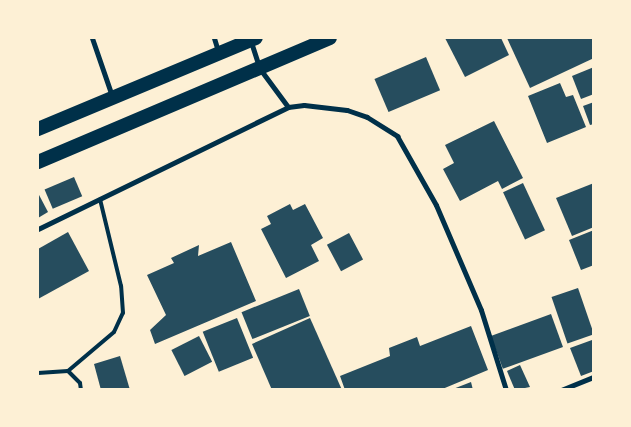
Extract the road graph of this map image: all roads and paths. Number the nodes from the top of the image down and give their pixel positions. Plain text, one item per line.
1 (92, 38) edge
2 (214, 38) edge
3 (330, 38) edge
4 (253, 39) edge
5 (219, 53) junction
6 (260, 69) junction
7 (112, 96) junction
8 (288, 107) junction
9 (38, 129) edge
10 (38, 162) edge
11 (100, 199) junction
12 (38, 229) edge
13 (68, 371) junction
14 (38, 373) edge
15 (594, 377) edge
16 (81, 390) edge
17 (506, 390) edge
18 (561, 390) edge

1 - 7 street
2 - 5 street
3 - 6 highway
4 - 5 highway
4 - 6 street
5 - 7 highway
6 - 8 street
6 - 10 highway
7 - 9 highway
8 - 11 street
8 - 17 street
11 - 12 street
11 - 13 lane
13 - 14 lane
13 - 16 lane
15 - 18 street

